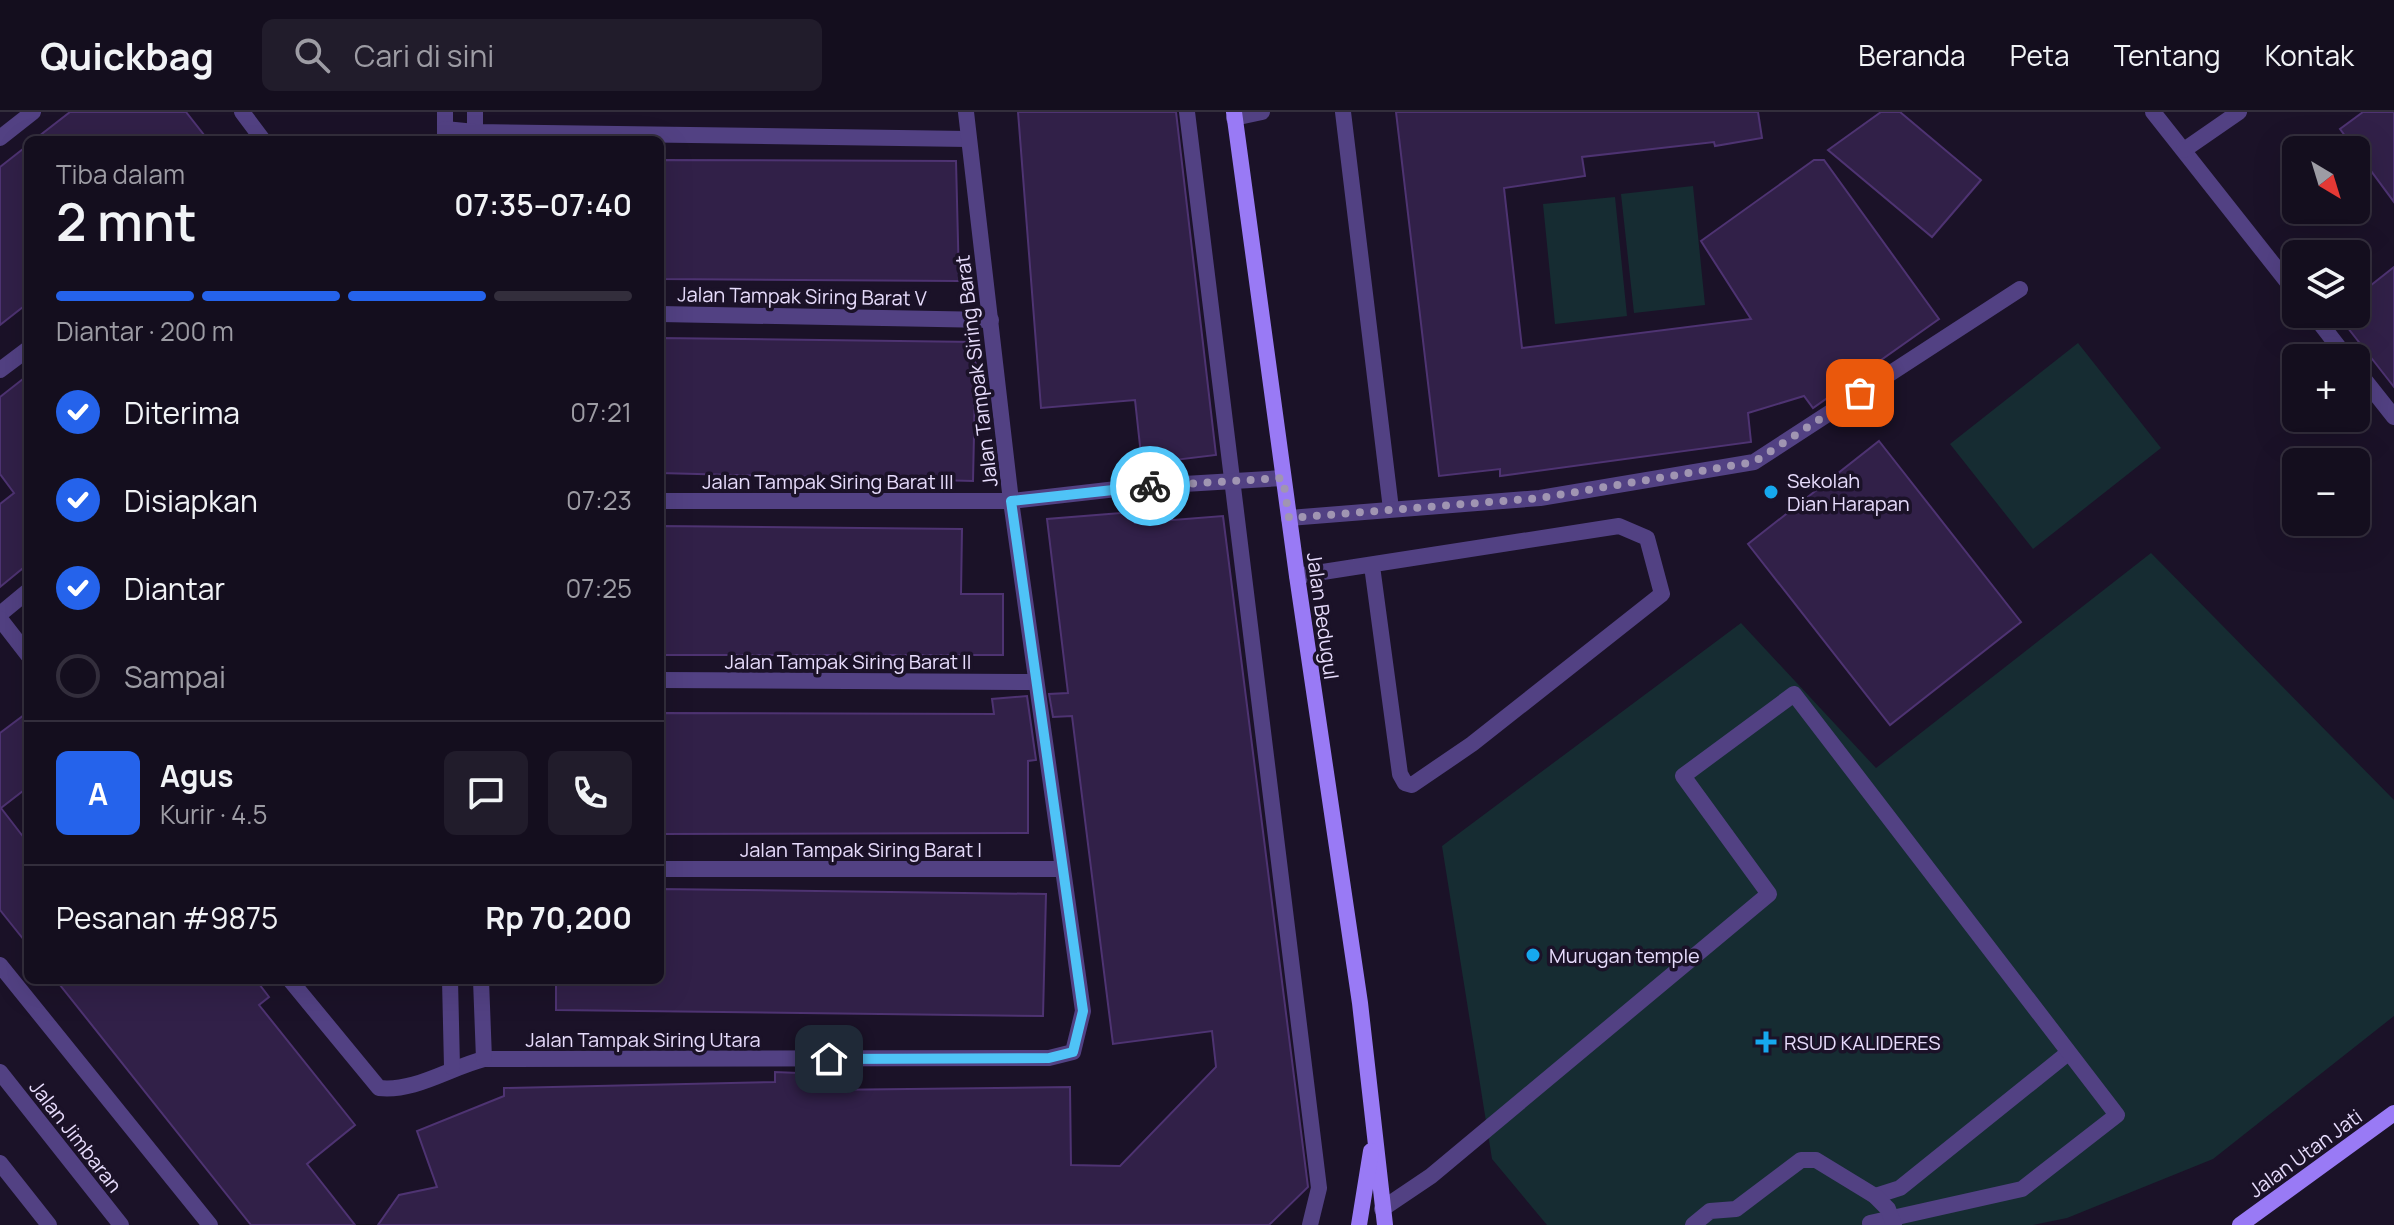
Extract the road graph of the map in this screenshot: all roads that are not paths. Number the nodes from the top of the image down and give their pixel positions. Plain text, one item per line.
1 (33, 112) edge
2 (242, 112) edge
3 (475, 112) edge
4 (966, 112) edge
5 (1187, 112) edge
6 (1262, 112) edge
7 (1343, 112) edge
8 (2153, 112) edge
9 (2239, 112) edge
10 (1234, 115) edge
11 (445, 127) edge
12 (260, 136) edge
13 (475, 136) edge
14 (664, 137) edge
15 (0, 138) edge
16 (968, 139) junction
17 (2184, 150) junction
18 (2282, 275) edge
19 (2020, 289) dead end
20 (664, 314) edge
21 (991, 320) junction
22 (2324, 328) edge
23 (2336, 344) edge
24 (24, 352) edge
25 (0, 370) edge
26 (2370, 387) edge
27 (2394, 417) edge
28 (1283, 478) junction
29 (1232, 481) junction
30 (664, 501) edge
31 (1011, 501) junction
32 (1391, 509) junction
33 (1289, 518) junction
34 (1372, 566) junction
35 (1297, 576) junction
36 (24, 595) edge
37 (0, 617) edge
38 (24, 650) edge
39 (664, 680) edge
40 (1036, 682) junction
41 (664, 869) edge
42 (1062, 869) junction
43 (0, 965) edge
44 (293, 984) edge
45 (450, 984) edge
46 (481, 984) edge
47 (1073, 1052) joint
48 (2068, 1053) junction
49 (484, 1059) junction
50 (452, 1067) junction
51 (0, 1072) edge
52 (2394, 1113) edge
53 (1375, 1125) junction
54 (0, 1163) edge
55 (1875, 1196) junction
56 (1384, 1217) edge
57 (1893, 1222) edge
58 (1870, 1224) edge
59 (49, 1225) edge
60 (121, 1225) edge
61 (210, 1225) edge
62 (1310, 1225) edge
63 (1359, 1225) edge
64 (1693, 1225) edge
65 (2240, 1225) edge

1 - 15 street
2 - 12 street
3 - 13 street
4 - 16 street, Jalan Tampak Siring Barat
5 - 29 street
6 - 10 street
7 - 32 street
8 - 17 street
9 - 17 street
10 - 28 street, Jalan Bedugul
11 - 13 street
14 - 16 street
16 - 21 street, Jalan Tampak Siring Barat
17 - 18 street
19 - 32 street
20 - 21 street, Jalan Tampak Siring Barat V
21 - 31 street, Jalan Tampak Siring Barat
22 - 23 street
24 - 25 street
26 - 27 street
28 - 29 street, Jalan Tampak Siring Barat III
28 - 33 street, Jalan Bedugul
29 - 31 street, Jalan Tampak Siring Barat III
29 - 62 street
30 - 31 street, Jalan Tampak Siring Barat III
31 - 40 street, Jalan Tampak Siring Barat
32 - 33 street
33 - 35 street, Jalan Bedugul
34 - 34 street
34 - 35 street
35 - 53 street, Jalan Bedugul
36 - 37 street
37 - 38 street
39 - 40 street, Jalan Tampak Siring Barat II
40 - 42 street, Jalan Tampak Siring Barat
41 - 42 street, Jalan Tampak Siring Barat I
42 - 47 street, Jalan Tampak Siring Barat
43 - 61 street
44 - 50 street, Jalan Tampak Siring Utara
45 - 50 street
46 - 49 street
47 - 49 street, Jalan Tampak Siring Utara
48 - 55 street
48 - 56 street
48 - 57 street
49 - 50 street, Jalan Tampak Siring Utara
51 - 60 street, Jalan Jimbaran
52 - 65 street, Jalan Utan Jati
53 - 56 street, Jalan Bedugul
53 - 63 street, Jalan Bedugul
54 - 59 street
55 - 57 street
55 - 58 street
55 - 64 street
57 - 58 street

